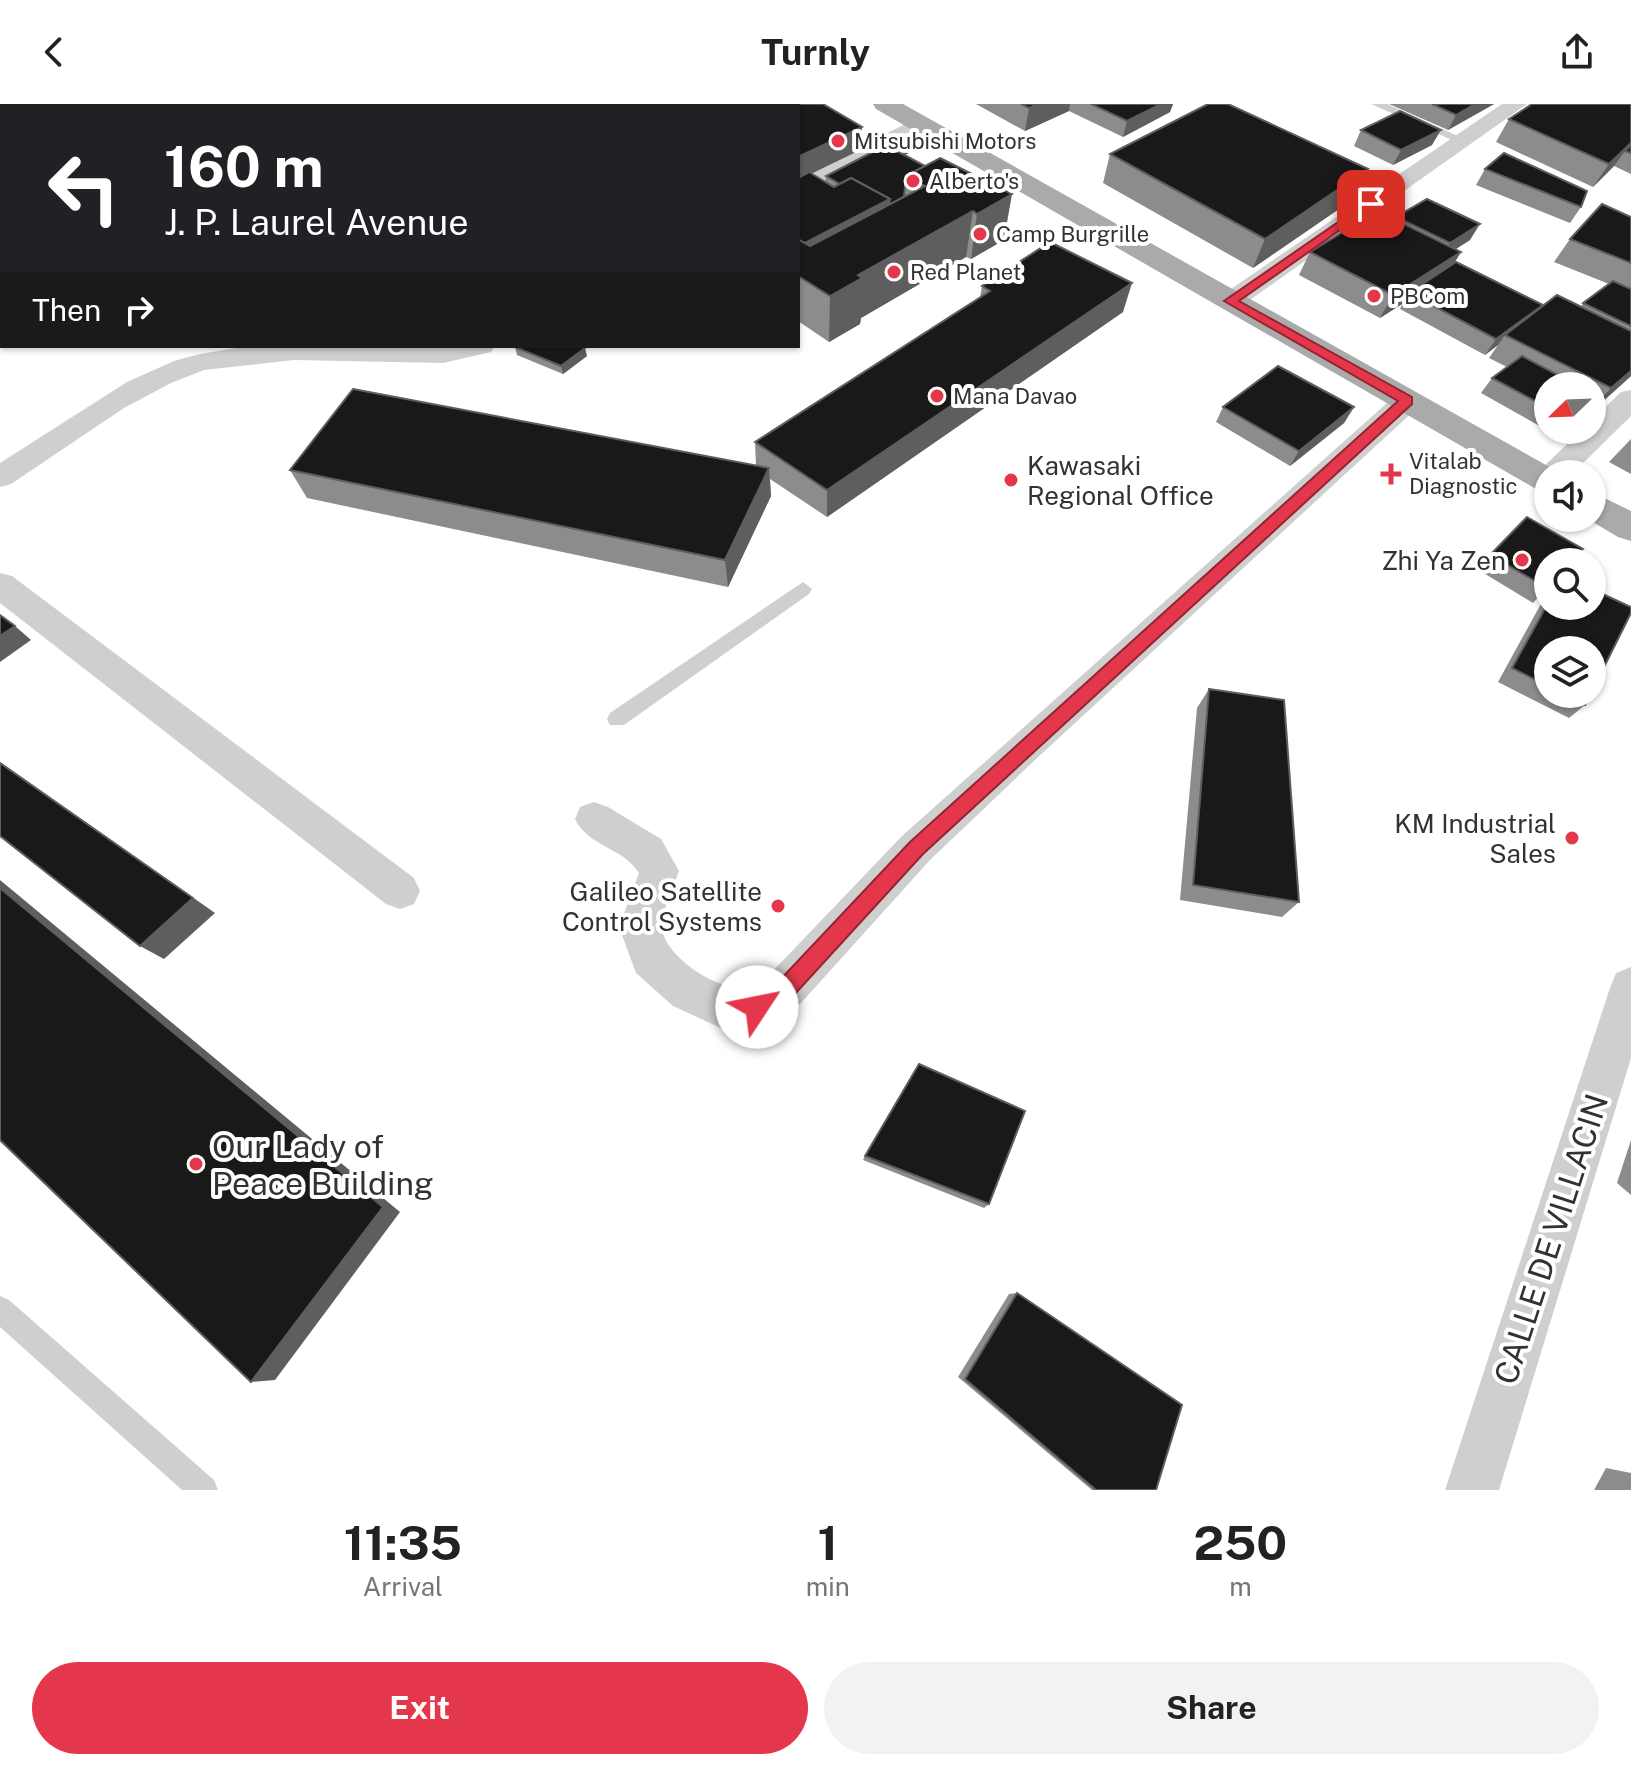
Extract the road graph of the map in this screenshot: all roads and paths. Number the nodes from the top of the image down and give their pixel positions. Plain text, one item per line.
1 (885, 104) edge
2 (1377, 104) edge
3 (1516, 104) edge
4 (919, 124) junction
5 (1463, 141) junction
6 (1367, 175) dead end
7 (800, 186) edge
8 (1395, 188) junction
9 (1231, 301) junction
10 (476, 348) edge
11 (242, 350) edge
12 (1631, 399) edge
13 (1407, 401) junction
14 (1568, 460) edge
15 (1534, 472) edge
16 (0, 477) edge
17 (1606, 513) edge
18 (1631, 528) edge
19 (0, 585) edge
20 (803, 589) dead end
21 (617, 719) dead end
22 (594, 819) dead end
23 (400, 891) dead end
24 (1631, 988) edge
25 (0, 1309) edge
26 (204, 1490) edge
27 (1472, 1490) edge

1 - 4 main road
2 - 5 lane
3 - 5 street
4 - 7 street
4 - 9 main road
5 - 8 street
6 - 8 street
8 - 9 street
9 - 13 main road
10 - 11 street
11 - 16 street
12 - 14 street
13 - 15 main road
13 - 22 street
17 - 18 main road
19 - 23 street
20 - 21 lane
24 - 27 street, CALLE DE VILLACIN
25 - 26 lane

